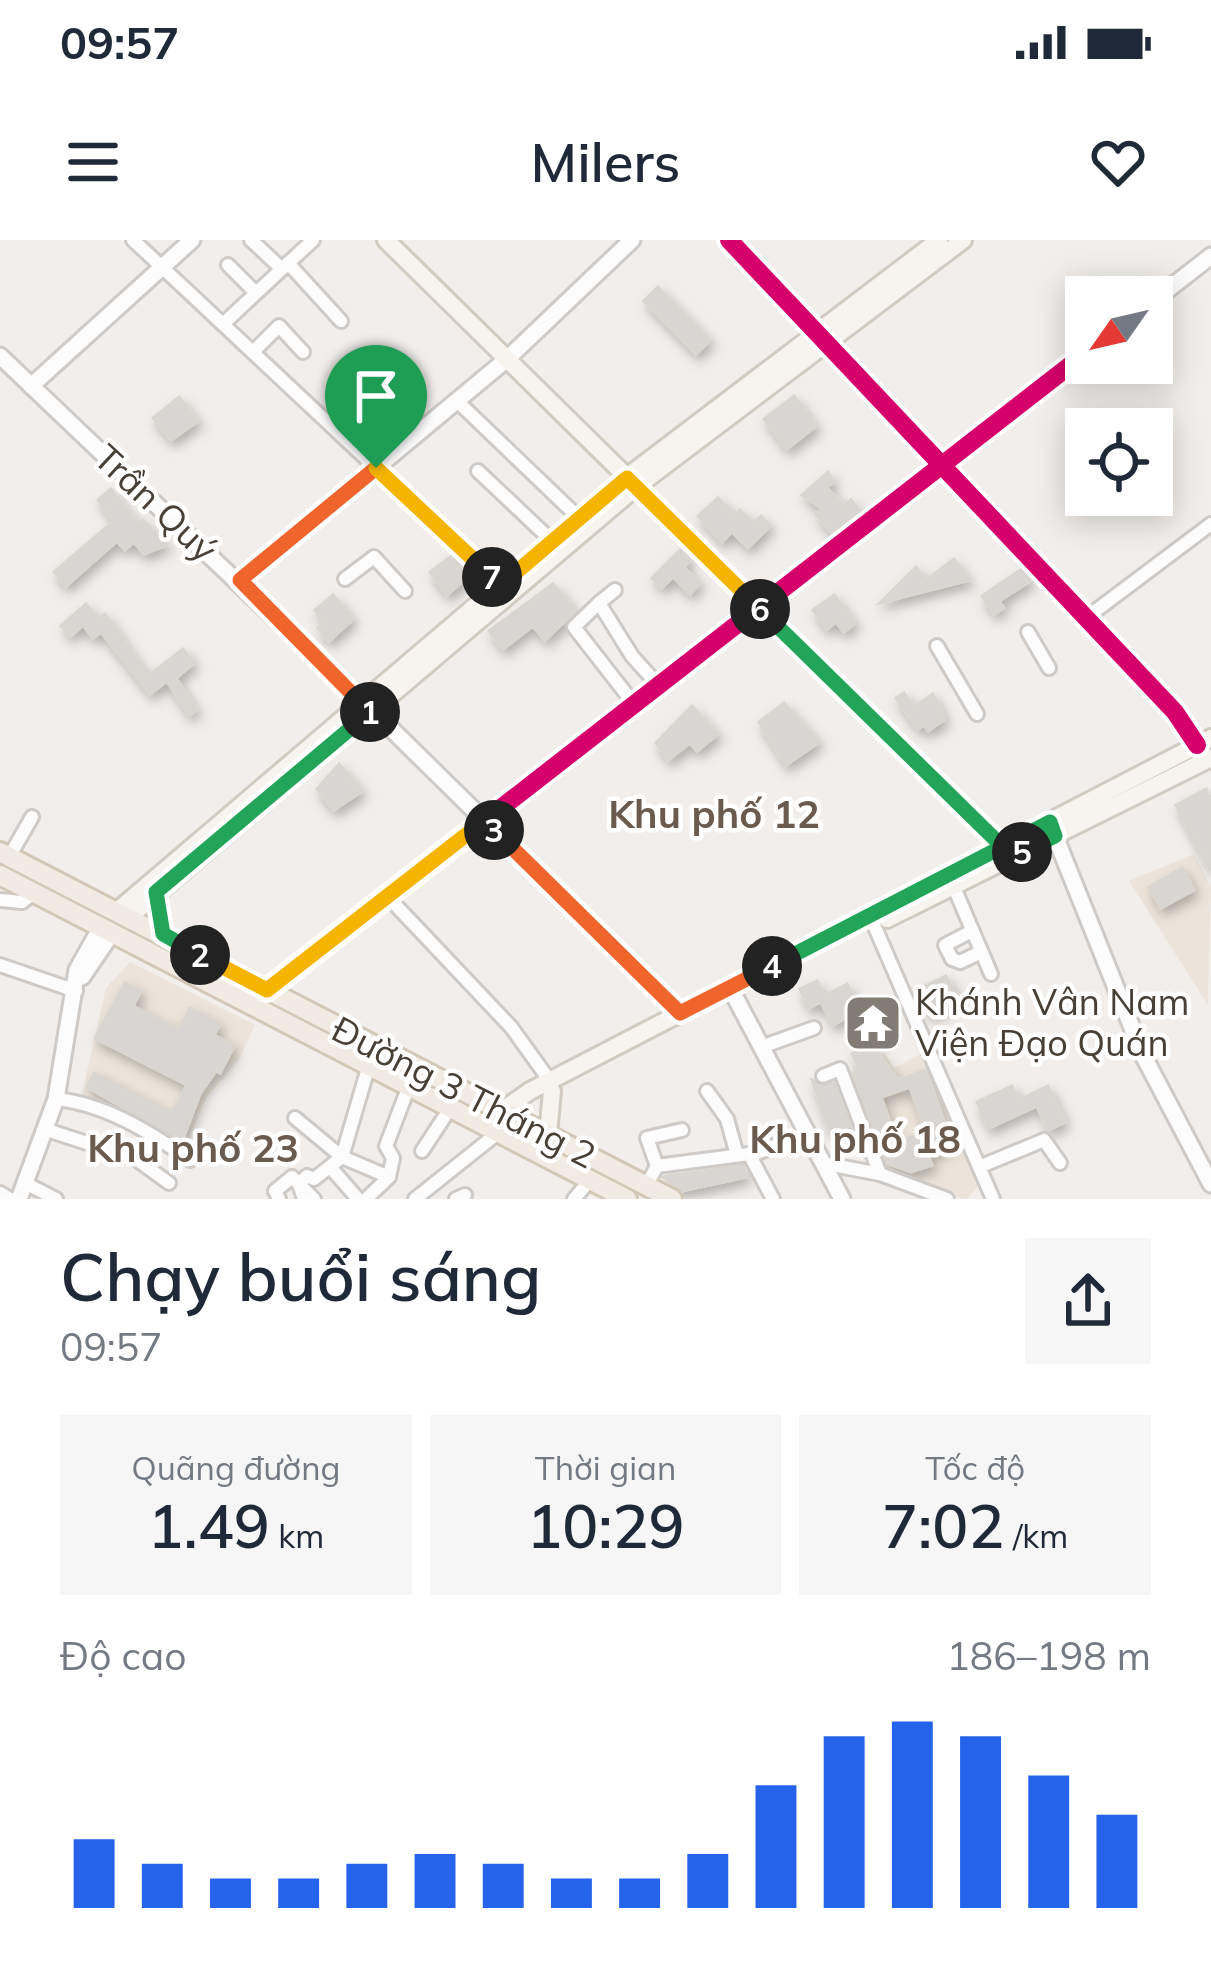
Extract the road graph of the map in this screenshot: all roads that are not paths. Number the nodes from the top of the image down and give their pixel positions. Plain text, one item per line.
1 (133, 240) edge
2 (192, 240) edge
3 (251, 240) edge
4 (386, 240) edge
5 (632, 240) edge
6 (729, 240) edge
7 (963, 240) edge
8 (311, 241) edge
9 (933, 246) edge
10 (1211, 256) edge
11 (228, 265) dead end
12 (285, 266) junction
13 (162, 267) junction
14 (1173, 286) edge
15 (256, 293) junction
16 (341, 321) dead end
17 (223, 324) junction
18 (822, 339) junction
19 (253, 352) junction
20 (303, 352) dead end
21 (0, 356) edge
22 (507, 359) junction
23 (1065, 369) edge
24 (31, 386) junction
25 (457, 401) junction
26 (941, 465) junction
27 (376, 468) junction
28 (478, 471) dead end
29 (632, 483) junction
30 (579, 518) junction
31 (1211, 524) edge
32 (552, 541) junction
33 (345, 579) dead end
34 (240, 580) junction
35 (506, 589) junction
36 (615, 590) dead end
37 (405, 591) dead end
38 (599, 603) junction
39 (758, 607) junction
40 (1086, 618) junction
41 (1028, 632) dead end
42 (937, 646) dead end
43 (1049, 668) dead end
44 (658, 685) junction
45 (634, 704) junction
46 (367, 706) junction
47 (977, 714) dead end
48 (1207, 755) edge
49 (32, 817) dead end
50 (484, 821) junction
51 (1052, 829) junction
52 (1007, 851) junction
53 (3, 861) edge
54 (953, 886) junction
55 (35, 892) junction
56 (156, 892) junction
57 (387, 896) junction
58 (0, 900) edge
59 (128, 912) junction
60 (874, 925) junction
61 (106, 930) junction
62 (972, 931) junction
63 (163, 934) junction
64 (981, 952) junction
65 (0, 965) edge
66 (991, 974) dead end
67 (76, 991) junction
68 (732, 992) junction
69 (262, 999) junction
70 (684, 1017) junction
71 (814, 1028) dead end
72 (761, 1047) junction
73 (369, 1065) junction
74 (823, 1076) dead end
75 (409, 1086) junction
76 (551, 1086) junction
77 (707, 1091) dead end
78 (56, 1099) junction
79 (451, 1107) junction
80 (510, 1114) junction
81 (296, 1118) dead end
82 (47, 1130) junction
83 (682, 1130) dead end
84 (500, 1132) junction
85 (807, 1133) junction
86 (548, 1134) junction
87 (422, 1150) dead end
88 (743, 1154) junction
89 (190, 1160) dead end
90 (332, 1163) junction
91 (822, 1163) junction
92 (1060, 1163) dead end
93 (657, 1166) junction
94 (979, 1167) junction
95 (880, 1174) junction
96 (389, 1177) junction
97 (590, 1180) junction
98 (169, 1183) dead end
99 (298, 1184) junction
100 (1211, 1184) edge
101 (646, 1186) junction
102 (435, 1192) edge
103 (0, 1193) edge
104 (19, 1194) edge
105 (929, 1197) edge
106 (56, 1199) edge
107 (279, 1199) edge
108 (304, 1199) edge
109 (314, 1199) edge
110 (362, 1199) edge
111 (415, 1199) edge
112 (574, 1199) edge
113 (627, 1199) edge
114 (672, 1199) edge
115 (773, 1199) edge
116 (842, 1199) edge
117 (947, 1199) edge
118 (993, 1199) edge

1 - 13 street
2 - 13 street
3 - 12 street
4 - 22 main road
5 - 22 street
6 - 18 street
7 - 9 main road
8 - 12 street
9 - 18 main road
10 - 14 street
11 - 15 street
12 - 15 street
12 - 16 street
13 - 17 street
13 - 24 street
15 - 17 street
17 - 19 street
18 - 26 street
18 - 29 main road
19 - 20 street
19 - 27 street
21 - 24 street, Trần Quý
22 - 25 street
22 - 29 main road
23 - 26 street
24 - 34 street, Trần Quý
25 - 27 street
25 - 30 street
26 - 39 street
26 - 40 street
27 - 34 street
27 - 35 street
28 - 32 street
29 - 30 main road
29 - 35 main road
29 - 39 main road
30 - 32 main road
31 - 40 street
32 - 35 main road
33 - 37 street
34 - 46 street, Trần Quý
35 - 46 main road
36 - 38 street
38 - 44 street
38 - 45 street
39 - 44 street
39 - 52 main road
40 - 48 street
41 - 43 street
42 - 47 street
44 - 45 street
45 - 50 street
46 - 50 street, Trần Quý
46 - 56 main road
46 - 59 main road
48 - 51 main road
49 - 53 street
50 - 57 street
50 - 70 street, Trần Quý
51 - 52 main road
51 - 100 street
52 - 54 main road
52 - 68 main road
53 - 55 main road, Đường 3 Tháng 2
53 - 59 main road, Đường 3 Tháng 2
54 - 60 main road
54 - 62 street
55 - 58 street
55 - 61 main road, Đường 3 Tháng 2
56 - 59 main road
56 - 63 main road
57 - 69 street
57 - 76 street
59 - 61 main road
59 - 63 main road, Đường 3 Tháng 2
60 - 68 main road
60 - 94 street
61 - 67 street
61 - 69 main road, Đường 3 Tháng 2
62 - 64 street
62 - 64 street
63 - 69 main road, Đường 3 Tháng 2
64 - 66 street
65 - 67 street
67 - 78 street
68 - 70 main road
68 - 72 street
69 - 73 main road, Đường 3 Tháng 2
69 - 80 main road, Đường 3 Tháng 2
70 - 76 main road
71 - 72 street
72 - 85 street
73 - 75 main road, Đường 3 Tháng 2
73 - 90 street
74 - 95 street
75 - 79 main road, Đường 3 Tháng 2
75 - 96 street
76 - 80 main road
76 - 86 main road
77 - 88 street
78 - 82 street
78 - 89 street
79 - 84 main road, Đường 3 Tháng 2
79 - 87 street
80 - 84 main road
80 - 86 main road, Đường 3 Tháng 2
81 - 90 street
82 - 98 street
82 - 104 street
83 - 93 street
84 - 97 main road, Đường 3 Tháng 2
84 - 102 street
85 - 88 street
85 - 91 street
86 - 101 main road, Đường 3 Tháng 2
88 - 93 street
88 - 115 street
90 - 96 street
90 - 99 street
90 - 110 street
91 - 95 street
91 - 116 street
92 - 94 street
93 - 101 street
94 - 118 street
95 - 105 street
96 - 110 street
97 - 112 street
97 - 113 main road, Đường 3 Tháng 2
99 - 107 street
99 - 108 street
99 - 109 street
101 - 114 main road, Đường 3 Tháng 2
102 - 111 street
103 - 104 street
104 - 106 street
105 - 117 street

